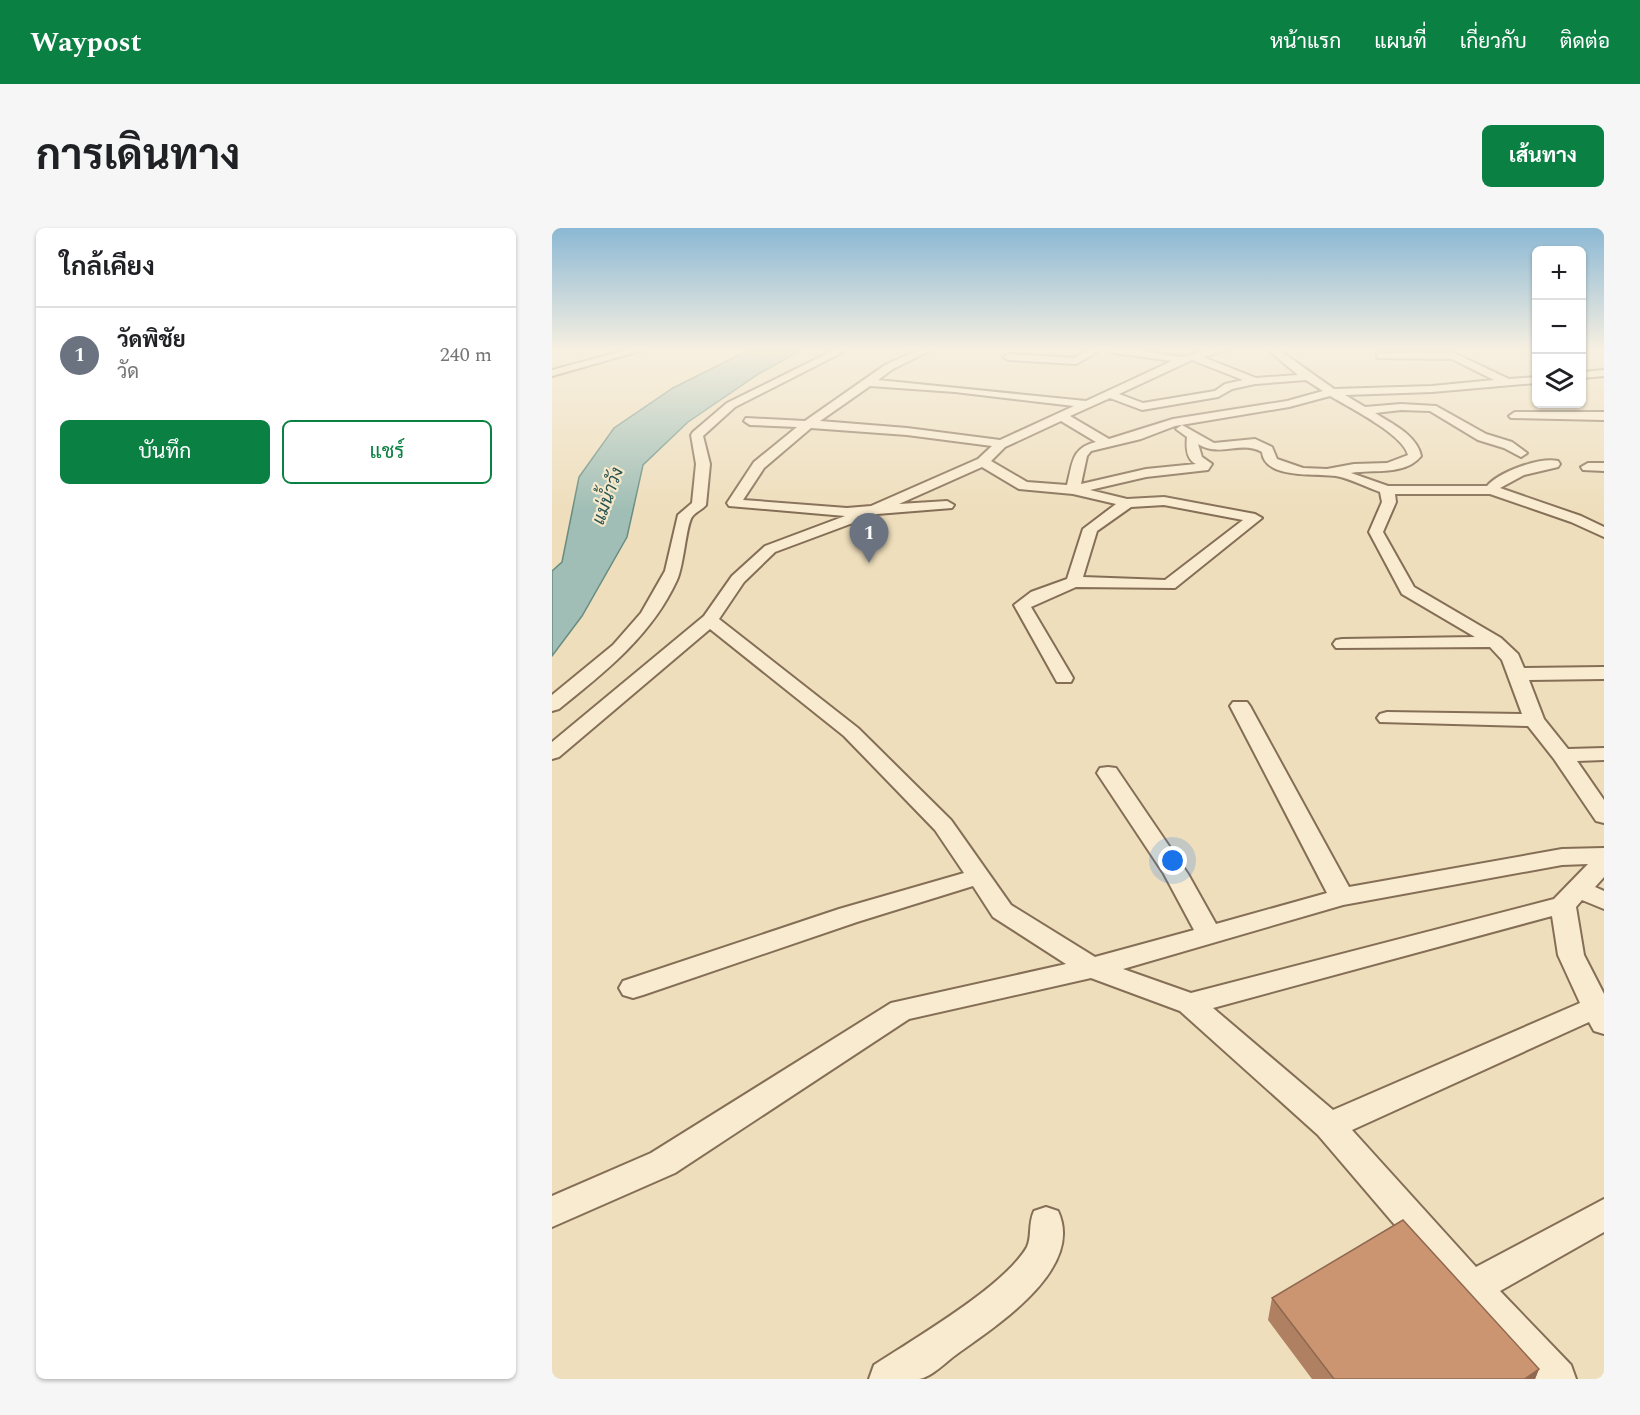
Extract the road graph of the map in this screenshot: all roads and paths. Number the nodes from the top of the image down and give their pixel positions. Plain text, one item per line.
1 (734, 404) edge
2 (836, 404) edge
3 (1086, 404) edge
4 (1136, 404) edge
5 (1156, 404) edge
6 (1290, 404) edge
7 (1350, 404) edge
8 (1142, 406) junction
9 (1362, 411) junction
10 (1061, 416) junction
11 (1515, 416) dead end
12 (1604, 416) edge
13 (750, 421) dead end
14 (1170, 424) junction
15 (807, 425) junction
16 (1193, 435) junction
17 (1105, 442) junction
18 (1000, 444) junction
19 (1521, 453) dead end
20 (983, 462) junction
21 (1553, 464) dead end
22 (1588, 467) dead end
23 (1604, 467) edge
24 (1336, 472) junction
25 (1073, 490) junction
26 (1387, 490) junction
27 (1491, 490) junction
28 (1127, 503) junction
29 (716, 504) junction
30 (947, 505) dead end
31 (872, 511) junction
32 (1604, 533) edge
33 (1074, 582) junction
34 (710, 620) junction
35 (1495, 642) junction
36 (1342, 645) dead end
37 (1604, 673) edge
38 (1517, 674) junction
39 (1064, 678) dead end
40 (552, 705) edge
41 (1240, 706) dead end
42 (1387, 718) dead end
43 (1534, 720) junction
44 (552, 753) edge
45 (1562, 754) junction
46 (1604, 754) edge
47 (1108, 773) dead end
48 (1604, 816) edge
49 (1604, 856) edge
50 (1604, 862) edge
51 (978, 877) junction
52 (1342, 897) junction
53 (1571, 897) junction
54 (1604, 901) edge
55 (1209, 934) junction
56 (1092, 968) junction
57 (633, 988) dead end
58 (1190, 1004) junction
59 (1600, 1015) edge
60 (1329, 1126) junction
61 (552, 1212) edge
62 (1604, 1214) edge
63 (1046, 1222) dead end
64 (1472, 1288) junction
65 (888, 1379) edge
66 (1557, 1379) edge

1 - 29 street
2 - 15 street
3 - 10 street
4 - 8 street
5 - 8 street
6 - 14 street
7 - 9 street
8 - 14 street
9 - 19 street
9 - 24 street
10 - 17 street
10 - 18 street
11 - 12 street
13 - 15 street
14 - 16 street
14 - 17 street
15 - 18 street
15 - 29 street
16 - 24 street
16 - 25 street
17 - 25 street
18 - 20 street
20 - 25 street
20 - 31 street
21 - 27 street
22 - 23 street
24 - 26 street
25 - 28 street
26 - 27 street
26 - 35 street
27 - 32 street
28 - 33 street
28 - 33 street
29 - 31 street
29 - 40 street
30 - 31 street
31 - 34 street
33 - 39 street
34 - 44 street
34 - 51 street
35 - 36 street
35 - 38 street
37 - 38 street
38 - 43 street
41 - 52 street
42 - 43 street
43 - 45 street
45 - 46 street
45 - 48 street
47 - 55 street
49 - 52 street
50 - 53 street
51 - 56 street
51 - 57 street
52 - 55 street
53 - 54 street
53 - 58 street
53 - 59 street
55 - 56 street
56 - 58 street
56 - 61 street
58 - 60 street
59 - 60 street
60 - 64 street
62 - 64 street
63 - 65 street
64 - 66 street

